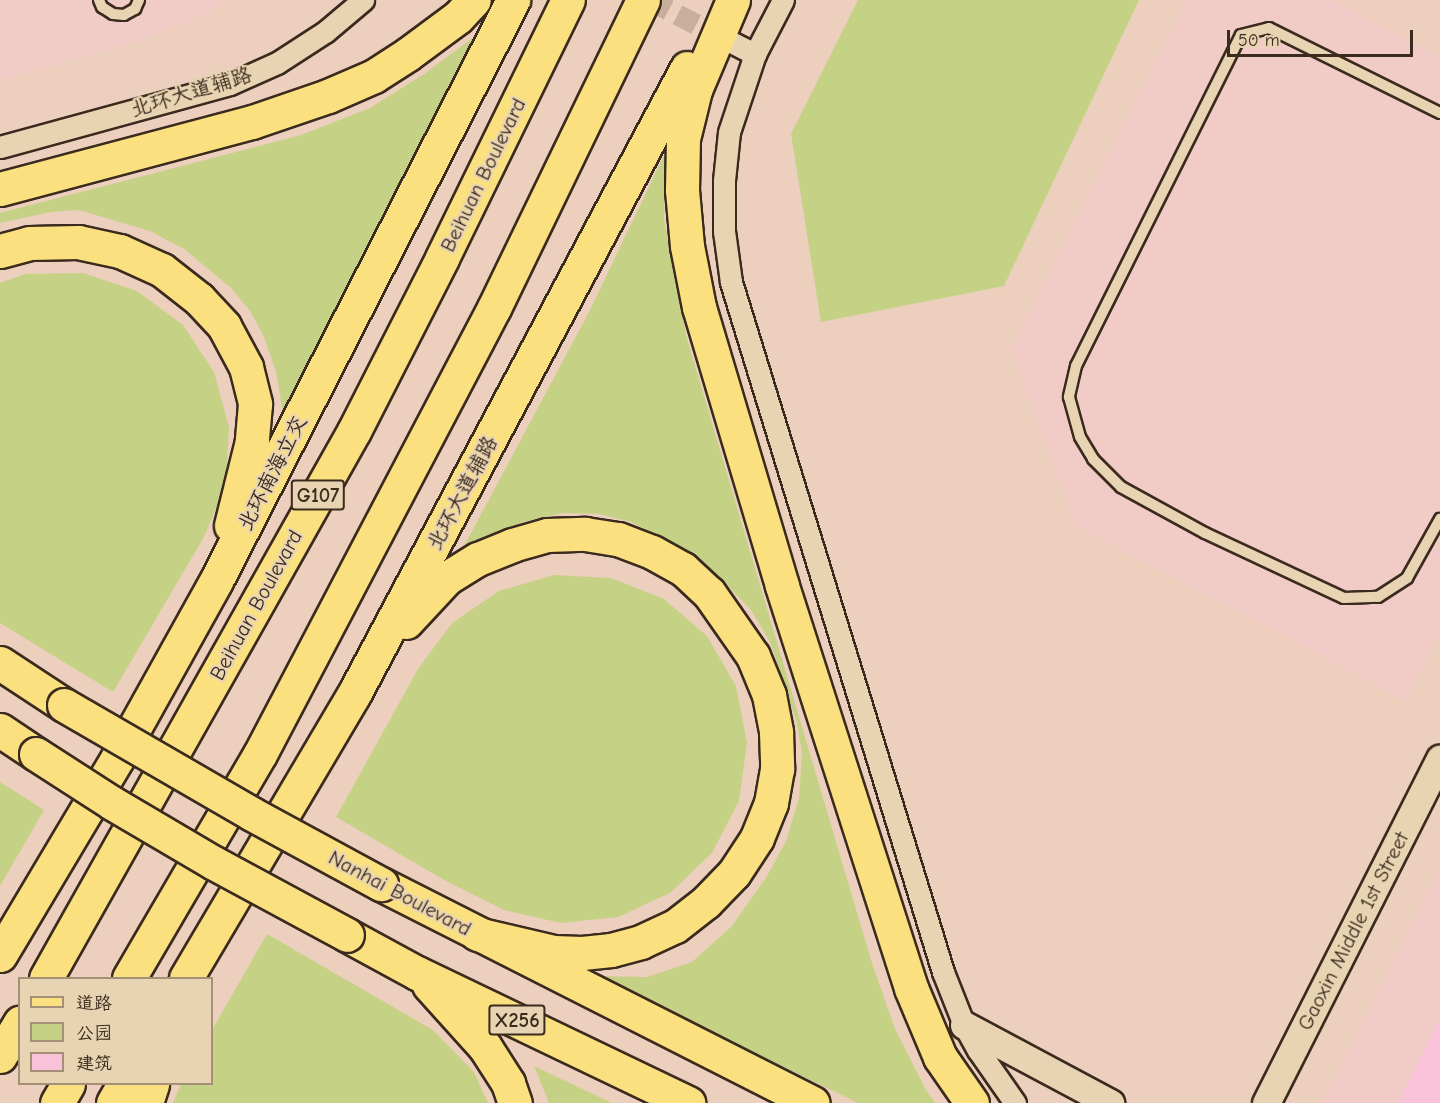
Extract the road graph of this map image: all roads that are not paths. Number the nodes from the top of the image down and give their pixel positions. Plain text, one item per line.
1 (99, 0) edge
2 (139, 0) edge
3 (363, 0) edge
4 (474, 0) edge
5 (513, 0) edge
6 (568, 0) edge
7 (643, 0) edge
8 (723, 0) edge
9 (733, 0) edge
10 (783, 0) edge
11 (733, 43) tunnel mouth
12 (755, 54) junction
13 (1440, 113) edge
14 (0, 147) edge
15 (0, 189) edge
16 (0, 251) edge
17 (1440, 519) edge
18 (216, 581) junction
19 (0, 663) edge
20 (354, 694) junction
21 (0, 730) edge
22 (1440, 759) edge
23 (477, 934) junction
24 (4, 947) edge
25 (191, 972) edge
26 (417, 973) junction
27 (47, 977) edge
28 (130, 977) edge
29 (964, 1025) junction
30 (18, 1026) edge
31 (0, 1056) edge
32 (67, 1085) edge
33 (123, 1085) edge
34 (151, 1085) edge
35 (57, 1103) edge
36 (113, 1103) edge
37 (146, 1103) edge
38 (515, 1103) edge
39 (688, 1103) edge
40 (813, 1103) edge
41 (972, 1103) edge
42 (1015, 1103) edge
43 (1110, 1103) edge
44 (1266, 1103) edge

1 - 2 lane
3 - 14 street, 北环大道辅路
4 - 15 main road
5 - 18 main road, 北环南海立交
6 - 27 main road, Beihuan Boulevard / G107
7 - 28 main road
8 - 20 main road, 北环大道辅路
9 - 41 main road
10 - 12 street
11 - 12 street
12 - 29 street
13 - 17 lane
16 - 18 main road
18 - 24 main road, 北环南海立交
19 - 23 main road, Nanhai Boulevard / X256, bridge
20 - 23 main road
20 - 25 main road, 北环大道辅路
21 - 26 main road, X256, bridge
22 - 44 street, Gaoxin Middle 1st Street
23 - 40 main road, Nanhai Boulevard / X256
26 - 38 main road
26 - 39 main road, X256
29 - 42 street
29 - 43 street
30 - 31 main road
32 - 35 main road
33 - 36 main road
34 - 37 main road

